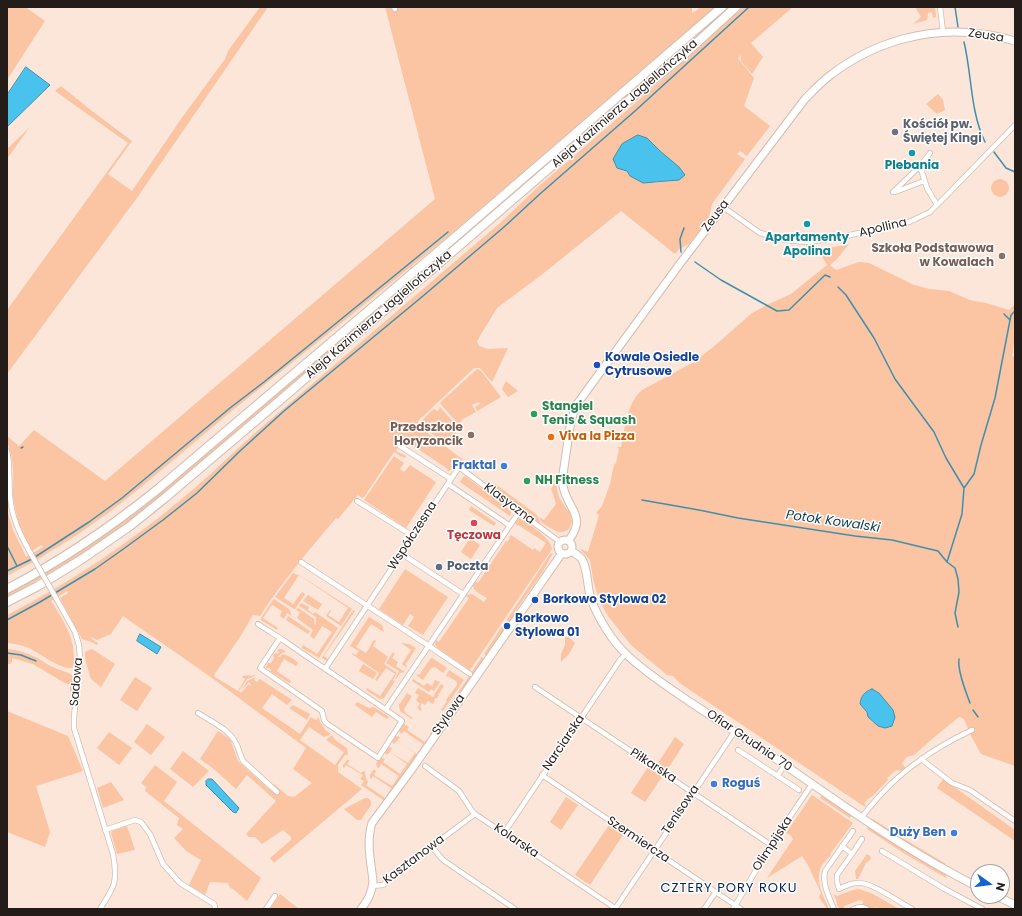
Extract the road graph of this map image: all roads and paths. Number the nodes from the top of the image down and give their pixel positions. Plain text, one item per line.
1 (722, 7) edge
2 (736, 7) edge
3 (940, 7) edge
4 (943, 32) junction
5 (1015, 41) edge
6 (1015, 125) edge
7 (930, 153) dead end
8 (920, 166) junction
9 (924, 181) junction
10 (937, 205) junction
11 (723, 207) junction
12 (400, 446) dead end
13 (7, 451) edge
14 (459, 467) joint
15 (449, 482) junction
16 (357, 501) dead end
17 (519, 512) junction
18 (509, 525) junction
19 (413, 536) junction
20 (569, 540) junction
21 (560, 542) junction
22 (571, 551) junction
23 (562, 553) junction
24 (402, 554) junction
25 (302, 562) dead end
26 (7, 589) edge
27 (463, 594) junction
28 (7, 602) edge
29 (367, 605) junction
30 (258, 624) dead end
31 (280, 638) junction
32 (429, 646) junction
33 (626, 654) junction
34 (325, 670) junction
35 (470, 674) dead end
36 (535, 687) dead end
37 (386, 709) junction
38 (198, 713) dead end
39 (581, 718) junction
40 (972, 730) dead end
41 (735, 731) junction
42 (738, 750) dead end
43 (921, 759) junction
44 (785, 765) junction
45 (426, 766) dead end
46 (542, 775) junction
47 (777, 776) junction
48 (812, 784) junction
49 (799, 790) dead end
50 (277, 792) dead end
51 (693, 792) junction
52 (476, 814) junction
53 (862, 817) junction
54 (1015, 820) edge
55 (105, 830) junction
56 (853, 831) dead end
57 (504, 833) junction
58 (862, 839) dead end
59 (771, 845) junction
60 (842, 846) junction
61 (432, 847) junction
62 (654, 851) junction
63 (882, 851) dead end
64 (852, 854) junction
65 (970, 883) edge
66 (372, 886) junction
67 (716, 892) junction
68 (275, 896) dead end
69 (734, 907) edge
70 (100, 909) edge
71 (215, 909) edge
72 (266, 909) edge
73 (360, 909) edge
74 (515, 909) edge
75 (615, 909) edge
76 (704, 909) edge
77 (741, 909) edge
78 (834, 909) edge
79 (853, 909) edge
80 (867, 909) edge
81 (912, 909) edge
82 (982, 909) edge

1 - 26 highway, Aleja Kazimierza Jagiellończyka
2 - 28 highway, Aleja Kazimierza Jagiellończyka
3 - 4 street
4 - 5 street, Zeusa
4 - 11 street, Zeusa
6 - 10 street, Apollina
7 - 8 street
8 - 9 street
8 - 9 street
9 - 10 street
10 - 11 street, Apollina
11 - 20 street, Zeusa
12 - 15 street
13 - 55 street, Sadowa, bridge
14 - 15 street, Współczesna
14 - 17 street, Klasyczna
15 - 18 street
15 - 19 street, Współczesna
16 - 19 street
17 - 18 street
17 - 21 street, Klasyczna
18 - 27 street
19 - 24 street, Współczesna
20 - 21 street
20 - 22 street
21 - 23 street
22 - 23 street
22 - 33 street, Ofiar Grudnia '70
23 - 66 street, Stylowa
24 - 27 street
24 - 29 street, Współczesna
25 - 29 street
27 - 32 street
29 - 32 street
29 - 34 street, Współczesna
30 - 31 street
31 - 34 street
31 - 37 street
32 - 35 street
32 - 37 street
33 - 39 street, Narciarska
33 - 41 street, Ofiar Grudnia '70
34 - 37 street
36 - 39 street, Piłkarska
38 - 50 street
39 - 46 street, Narciarska
39 - 51 street, Piłkarska
40 - 43 street
41 - 44 street, Ofiar Grudnia '70
41 - 51 street, Tenisowa
42 - 47 street
43 - 53 street
43 - 54 street
44 - 47 street
44 - 48 street, Ofiar Grudnia '70
45 - 52 street, Kolarska
46 - 57 street, Narciarska
46 - 62 street, Szermiercza
47 - 49 street
48 - 53 street, Ofiar Grudnia '70
48 - 59 street, Olimpijska
51 - 59 street, Piłkarska
51 - 62 street, Tenisowa
52 - 57 street, Kolarska
52 - 61 street, Kasztanowa
53 - 65 street, Ofiar Grudnia '70
55 - 70 street, Sadowa
55 - 71 street
56 - 60 street
57 - 75 street, Kolarska
58 - 64 street
59 - 69 street, Olimpijska
60 - 64 street
60 - 78 street
61 - 66 street, Kasztanowa
61 - 74 street
62 - 67 street, Szermiercza
62 - 75 street, Tenisowa
63 - 82 street
64 - 81 street
66 - 73 street, Kasztanowa
67 - 69 street, Szermiercza
67 - 76 street
68 - 72 street
69 - 77 street
79 - 80 street

